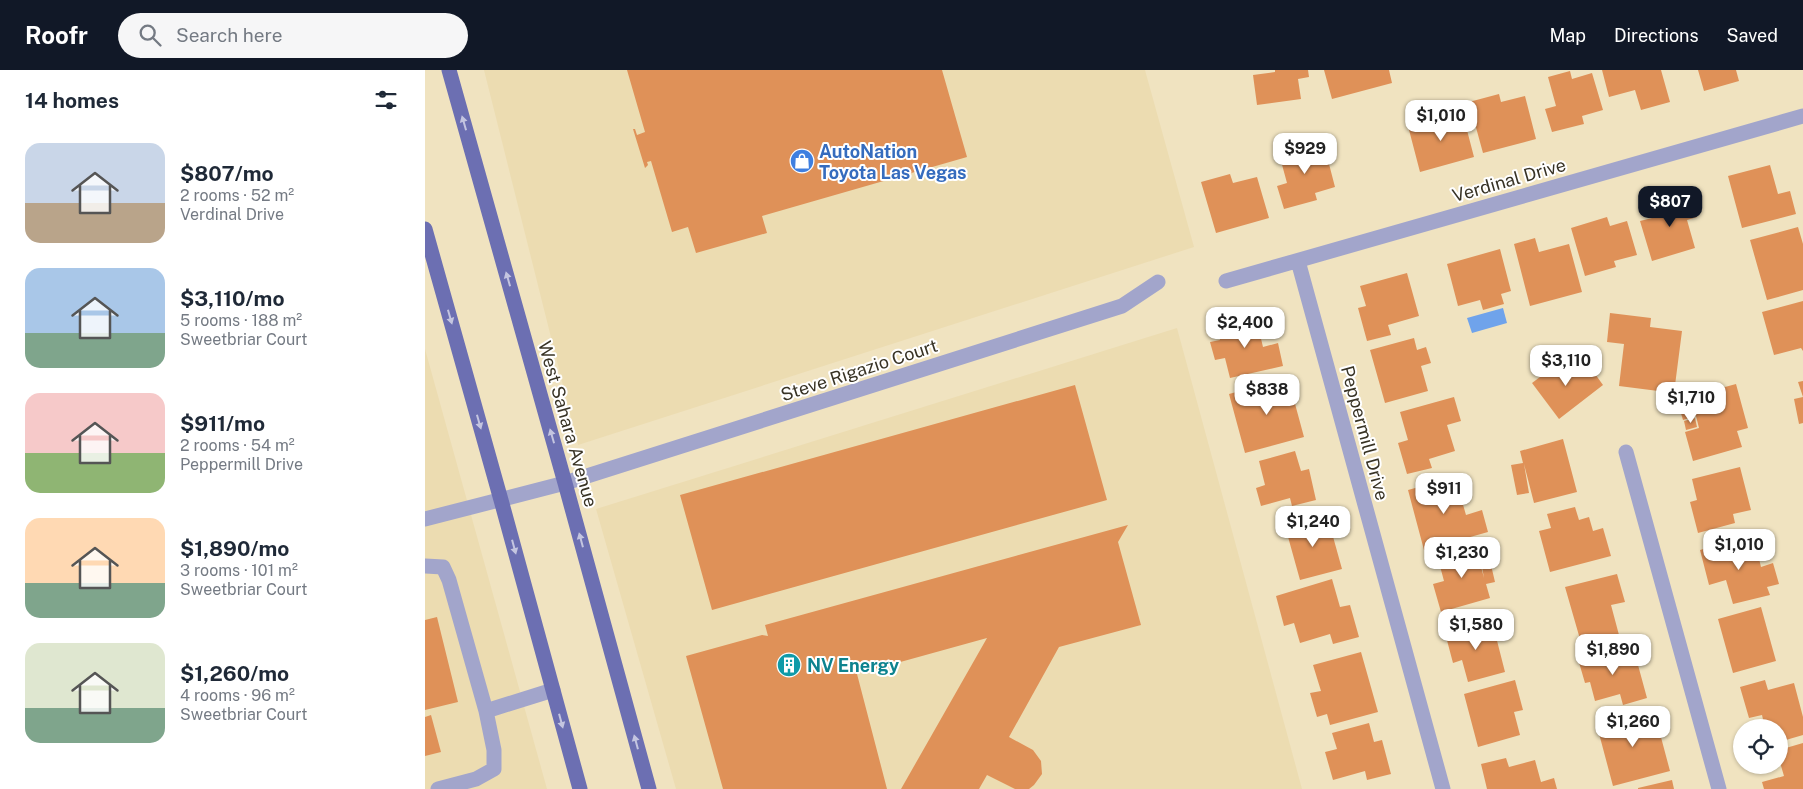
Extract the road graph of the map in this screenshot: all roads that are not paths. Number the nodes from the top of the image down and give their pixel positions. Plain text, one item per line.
1 (449, 70) edge
2 (1803, 116) edge
3 (425, 229) edge
4 (1298, 260) junction
5 (431, 272) edge
6 (1226, 281) dead end
7 (1158, 282) dead end
8 (1627, 452) dead end
9 (565, 483) junction
10 (501, 500) junction
11 (425, 519) edge
12 (425, 566) edge
13 (553, 690) junction
14 (486, 711) junction
15 (438, 789) edge
16 (579, 789) edge
17 (649, 789) edge
18 (1443, 789) edge
19 (1719, 789) edge

9 -> 1 main road, West Sahara Avenue
2 - 4 street, Verdinal Drive
3 - 5 main road
4 - 6 street, Verdinal Drive
4 - 18 street, Peppermill Drive
5 -> 10 main road
7 - 9 street, Steve Rigazio Court
8 - 19 street
9 - 10 street, Steve Rigazio Court
17 -> 9 main road, West Sahara Avenue
10 - 11 street, Steve Rigazio Court
10 -> 13 main road
12 - 14 street
13 - 14 street
13 -> 16 main road
14 - 15 street

